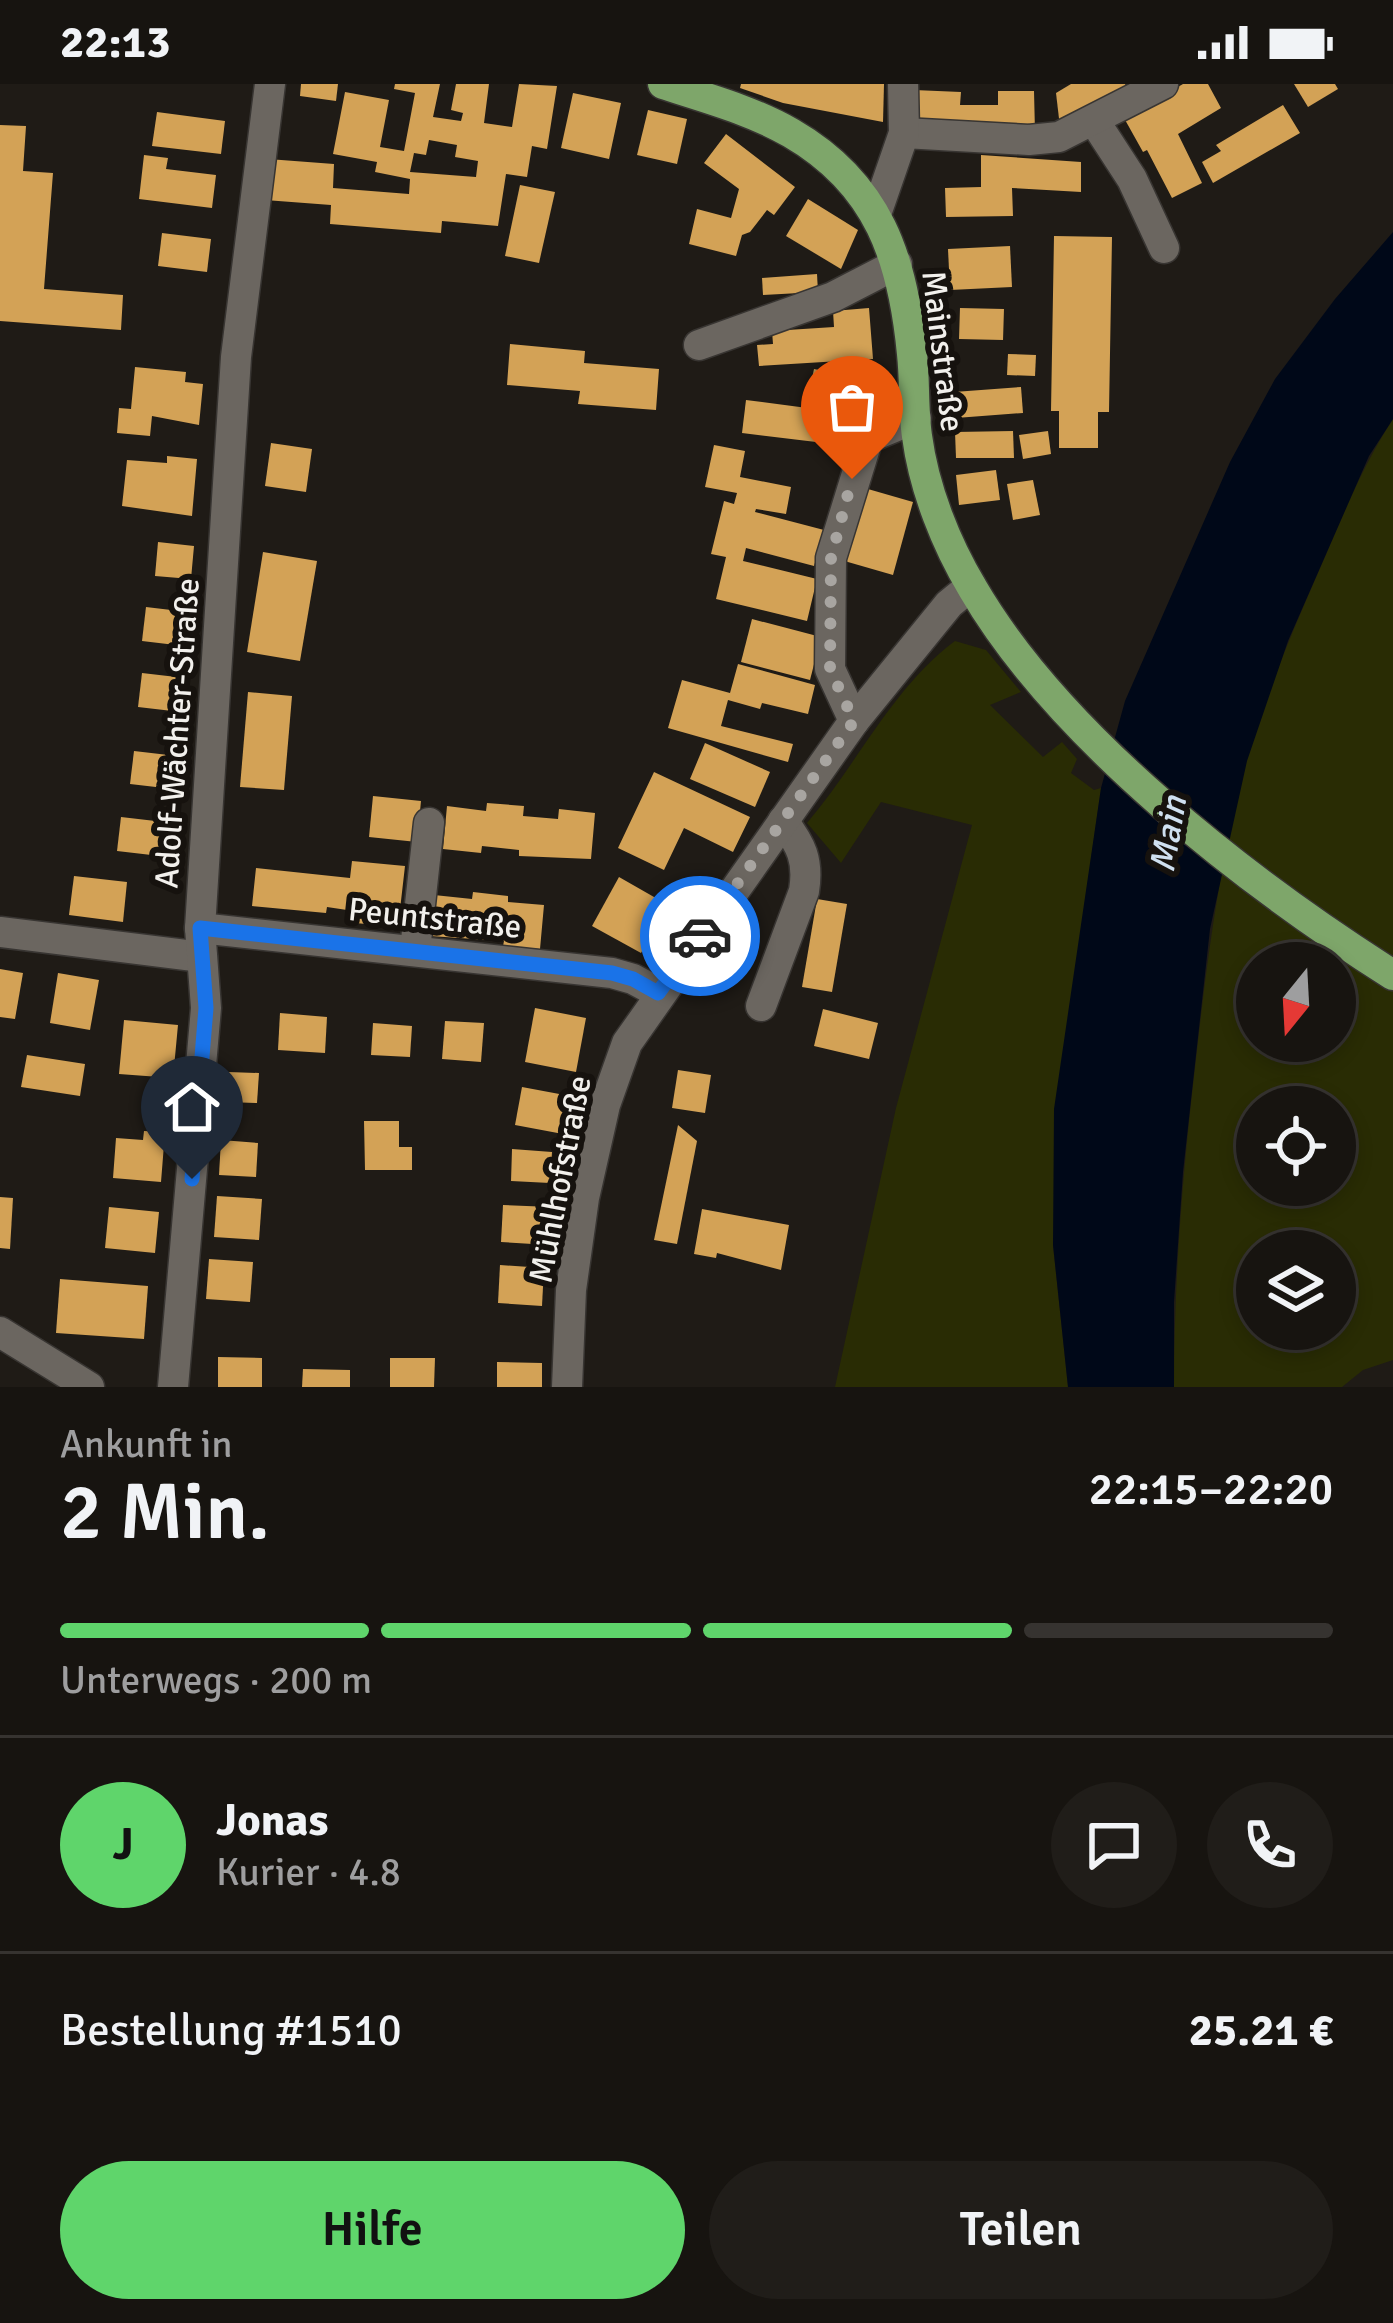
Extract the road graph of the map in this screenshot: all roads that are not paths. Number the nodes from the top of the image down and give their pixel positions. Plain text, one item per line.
1 (270, 84) edge
2 (663, 84) edge
3 (903, 84) edge
4 (1163, 84) edge
5 (1096, 122) junction
6 (904, 133) junction
7 (876, 214) junction
8 (1164, 248) dead end
9 (897, 264) junction
10 (699, 345) dead end
11 (916, 418) junction
12 (971, 586) junction
13 (854, 721) junction
14 (783, 821) junction
15 (430, 823) dead end
16 (0, 932) edge
17 (201, 943) junction
18 (415, 950) junction
19 (1393, 975) edge
20 (658, 993) junction
21 (761, 1006) dead end
22 (0, 1332) edge
23 (89, 1387) edge
24 (173, 1387) edge
25 (567, 1387) edge

1 - 17 street, Adolf-Wächter-Straße
2 - 7 main road, Mainstraße
3 - 6 street
4 - 5 street
5 - 6 street
5 - 8 street
6 - 7 street
7 - 9 main road, Mainstraße
9 - 10 street
9 - 11 main road, Mainstraße
11 - 12 main road, Mainstraße
11 - 13 street
12 - 13 street, Mühlhofstraße
12 - 19 main road, Mainstraße
13 - 14 street, Mühlhofstraße
14 - 20 street, Mühlhofstraße
14 - 21 street
15 - 18 street
16 - 17 street, Peuntstraße
17 - 18 street, Peuntstraße
17 - 24 street, Adolf-Wächter-Straße
18 - 20 street, Peuntstraße
20 - 25 street, Mühlhofstraße
22 - 23 street

